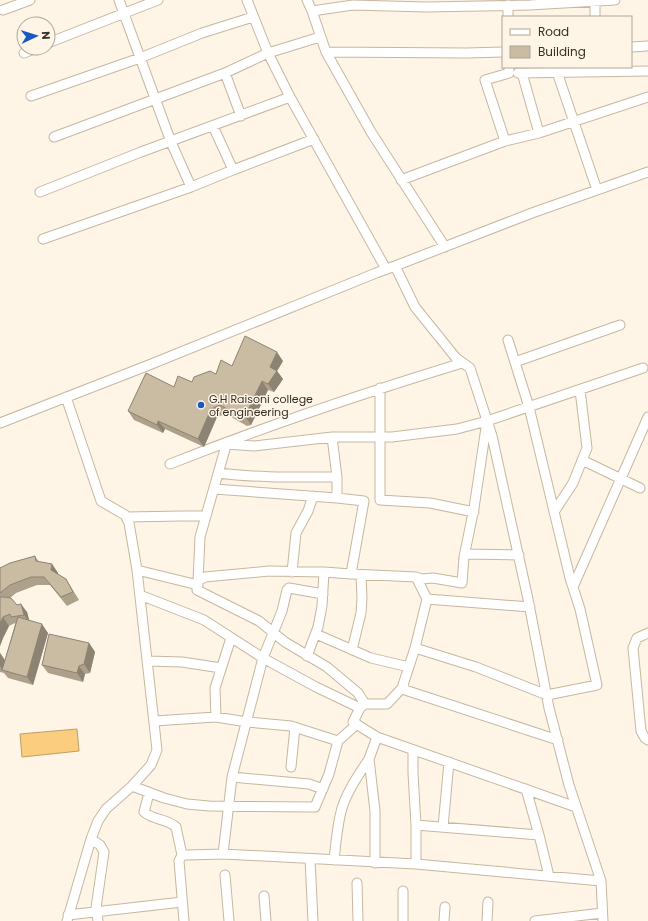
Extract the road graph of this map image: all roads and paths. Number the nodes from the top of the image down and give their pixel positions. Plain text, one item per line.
1 (30, 0) edge
2 (119, 0) edge
3 (158, 0) edge
4 (247, 0) edge
5 (307, 0) edge
6 (615, 0) edge
7 (595, 1) edge
8 (551, 2) edge
9 (353, 3) edge
10 (530, 3) edge
11 (508, 5) junction
12 (3, 10) dead end
13 (312, 11) junction
14 (124, 13) junction
15 (254, 16) junction
16 (508, 16) edge
17 (595, 16) edge
18 (320, 37) junction
19 (56, 40) edge
20 (648, 46) edge
21 (632, 47) edge
22 (326, 52) junction
23 (502, 52) edge
24 (268, 53) junction
25 (140, 58) junction
26 (509, 70) edge
27 (648, 71) edge
28 (558, 72) junction
29 (225, 73) junction
30 (522, 73) junction
31 (32, 96) dead end
32 (648, 97) edge
33 (155, 98) junction
34 (290, 98) junction
35 (241, 116) junction
36 (574, 122) junction
37 (213, 126) junction
38 (540, 133) junction
39 (54, 137) dead end
40 (314, 139) junction
41 (505, 141) junction
42 (171, 142) junction
43 (232, 170) junction
44 (648, 172) edge
45 (401, 180) junction
46 (191, 187) junction
47 (597, 190) junction
48 (40, 192) dead end
49 (42, 239) dead end
50 (445, 247) junction
51 (390, 268) junction
52 (620, 325) dead end
53 (508, 340) dead end
54 (515, 362) junction
55 (462, 363) junction
56 (643, 368) dead end
57 (380, 388) junction
58 (580, 390) junction
59 (66, 397) junction
60 (529, 407) junction
61 (648, 417) edge
62 (487, 421) junction
63 (0, 423) edge
64 (332, 437) junction
65 (380, 438) junction
66 (226, 443) junction
67 (582, 460) junction
68 (170, 464) dead end
69 (218, 472) junction
70 (337, 477) junction
71 (621, 479) junction
72 (640, 488) dead end
73 (214, 489) junction
74 (313, 496) junction
75 (337, 498) junction
76 (380, 500) junction
77 (364, 501) junction
78 (474, 512) junction
79 (554, 512) junction
80 (206, 516) junction
81 (127, 517) junction
82 (465, 554) junction
83 (519, 556) junction
84 (137, 570) junction
85 (292, 572) junction
86 (324, 572) junction
87 (351, 574) junction
88 (361, 575) junction
89 (416, 577) junction
90 (198, 583) junction
91 (573, 587) junction
92 (323, 594) junction
93 (140, 595) junction
94 (427, 599) junction
95 (530, 607) junction
96 (273, 633) junction
97 (316, 634) junction
98 (648, 634) edge
99 (231, 638) junction
100 (415, 648) junction
101 (352, 650) junction
102 (307, 656) junction
103 (264, 658) junction
104 (147, 661) junction
105 (409, 667) junction
106 (222, 668) junction
107 (403, 687) junction
108 (547, 695) junction
109 (362, 706) junction
110 (216, 717) junction
111 (154, 721) junction
112 (247, 722) junction
113 (357, 724) junction
114 (295, 727) junction
115 (377, 737) junction
116 (558, 740) junction
117 (648, 740) edge
118 (338, 741) junction
119 (413, 750) junction
120 (369, 759) junction
121 (449, 762) junction
122 (291, 767) dead end
123 (232, 777) junction
124 (132, 786) junction
125 (323, 789) junction
126 (526, 789) junction
127 (149, 793) junction
128 (228, 807) junction
129 (576, 807) junction
130 (416, 825) junction
131 (443, 827) junction
132 (539, 835) junction
133 (91, 839) junction
134 (223, 854) junction
135 (182, 855) junction
136 (310, 858) junction
137 (334, 860) junction
138 (375, 863) junction
139 (416, 864) junction
140 (225, 875) dead end
141 (549, 876) junction
142 (602, 881) junction
143 (357, 883) dead end
144 (403, 891) dead end
145 (264, 896) dead end
146 (182, 902) junction
147 (488, 902) dead end
148 (445, 906) dead end
149 (97, 917) edge
150 (603, 917) edge
151 (67, 918) edge
152 (554, 920) edge
153 (184, 921) edge
154 (229, 921) edge
155 (266, 921) edge
156 (313, 921) edge
157 (358, 921) edge
158 (403, 921) edge
159 (444, 921) edge
160 (487, 921) edge
161 (535, 921) edge

1 - 12 street
2 - 14 street
3 - 14 street
4 - 15 street
5 - 13 street
6 - 7 street
7 - 8 street
7 - 17 street
8 - 10 street
9 - 11 street
9 - 13 street
10 - 11 street
11 - 16 street
13 - 18 street
14 - 19 street
14 - 25 street
15 - 24 street
15 - 25 street
18 - 22 street
18 - 24 street
20 - 21 street
22 - 23 street
22 - 45 street
24 - 29 street
24 - 34 street
25 - 31 street
25 - 33 street
26 - 30 street
26 - 41 street
27 - 28 street
28 - 30 street
28 - 36 street
29 - 33 street
29 - 35 street
30 - 38 street
32 - 36 street
33 - 39 street
33 - 42 street
34 - 35 street
34 - 40 street
35 - 37 street
36 - 38 street
36 - 47 street
37 - 42 street
37 - 43 street
38 - 41 street
40 - 43 street
40 - 51 street
41 - 45 street
42 - 46 street
42 - 48 street
43 - 46 street
44 - 47 street
45 - 50 street
46 - 49 street
47 - 50 street
50 - 51 street
51 - 55 street
51 - 59 street
52 - 54 street
53 - 54 street
54 - 60 street
55 - 57 street
55 - 62 street
56 - 58 street
57 - 65 street
57 - 66 street
58 - 60 street
58 - 67 street
59 - 63 street
59 - 81 street
60 - 62 street
60 - 79 street
61 - 71 street
62 - 65 street
62 - 78 street
62 - 83 street
64 - 65 street
64 - 66 street
64 - 70 street
65 - 76 street
66 - 68 street
66 - 69 street
67 - 71 street
67 - 79 street
69 - 70 street
69 - 73 street
70 - 75 street
71 - 72 street
71 - 91 street
73 - 74 street
73 - 80 street
74 - 75 street
74 - 85 street
75 - 77 street
76 - 77 street
76 - 78 street
77 - 87 street
78 - 82 street
79 - 91 street
80 - 81 street
80 - 90 street
81 - 84 street
82 - 83 street
82 - 89 street
83 - 95 street
84 - 90 street
84 - 93 street
85 - 86 street
85 - 90 street
86 - 87 street
86 - 92 street
87 - 88 street
88 - 89 street
88 - 101 street
89 - 94 street
90 - 96 street
91 - 108 street
92 - 96 street
92 - 97 street
93 - 99 street
93 - 104 street
94 - 95 street
94 - 100 street
95 - 108 street
96 - 102 street
96 - 103 street
97 - 101 street
97 - 102 street
98 - 117 street
99 - 103 street
99 - 106 street
100 - 105 street
100 - 108 street
101 - 105 street
102 - 109 street
103 - 109 street
103 - 112 street
104 - 106 street
104 - 111 street
105 - 107 street
106 - 110 street
107 - 109 street
107 - 116 street
108 - 116 street
109 - 113 street
110 - 111 street
110 - 112 street
111 - 124 street
112 - 114 street
112 - 123 street
113 - 115 street
113 - 118 street
114 - 118 street
114 - 122 street
115 - 119 street
115 - 120 street
116 - 129 street
118 - 125 street
119 - 121 street
119 - 130 street
120 - 137 street
120 - 138 street
121 - 126 street
121 - 131 street
123 - 125 street
123 - 128 street
124 - 127 street
124 - 133 street
125 - 128 street
126 - 129 street
126 - 132 street
127 - 128 street
127 - 135 street
128 - 134 street
129 - 142 street
130 - 131 street
130 - 139 street
131 - 132 street
132 - 141 street
133 - 149 street
133 - 151 street
134 - 135 street
134 - 136 street
135 - 146 street
136 - 137 street
136 - 156 street
137 - 138 street
138 - 139 street
139 - 141 street
140 - 154 street
141 - 142 street
142 - 150 street
143 - 157 street
144 - 158 street
145 - 155 street
146 - 149 street
146 - 153 street
147 - 160 street
148 - 159 street
149 - 151 street
150 - 152 street
152 - 161 street

